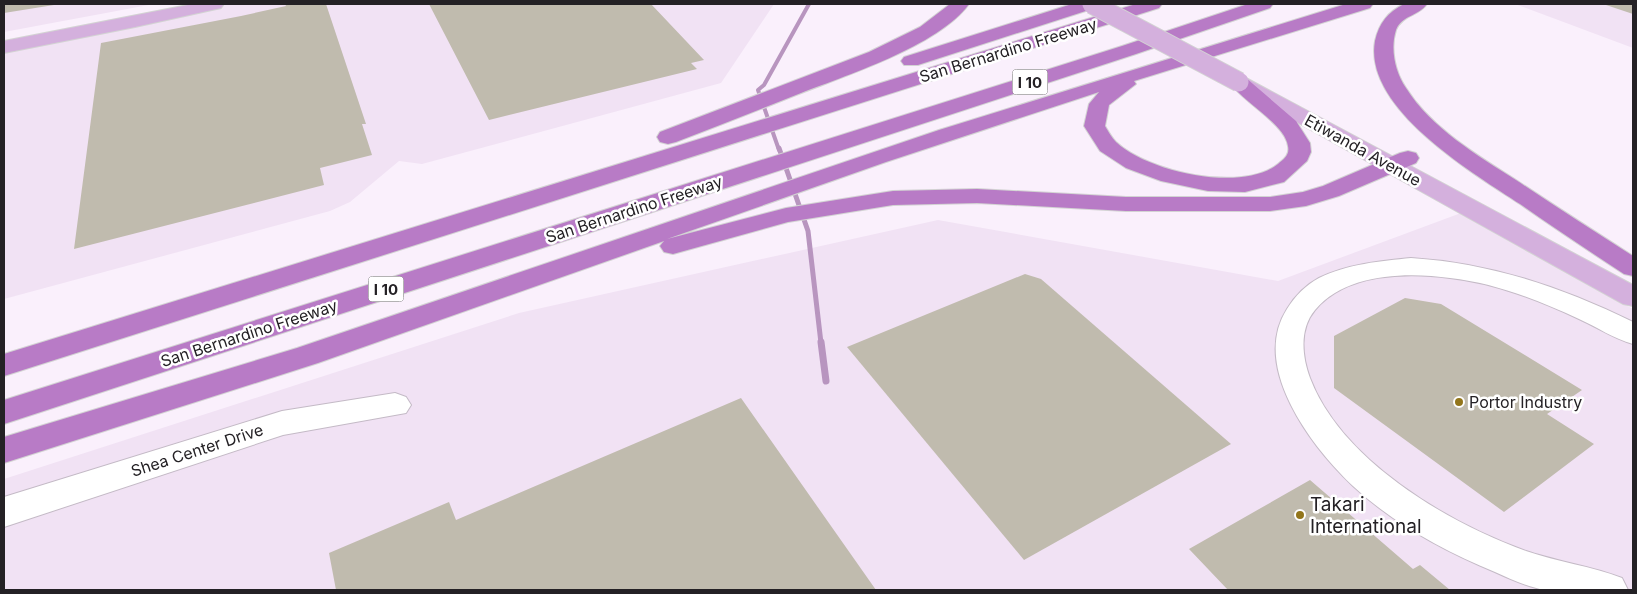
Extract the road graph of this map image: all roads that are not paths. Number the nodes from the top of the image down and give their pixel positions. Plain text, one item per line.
1 (181, 4) edge
2 (215, 4) edge
3 (960, 4) edge
4 (1091, 4) edge
5 (1115, 4) edge
6 (1153, 4) edge
7 (1264, 4) edge
8 (1364, 4) edge
9 (1418, 4) edge
10 (4, 39) edge
11 (4, 47) edge
12 (1186, 58) junction
13 (1246, 79) junction
14 (751, 118) junction
15 (780, 120) junction
16 (1400, 162) junction
17 (782, 204) junction
18 (1633, 268) edge
19 (1633, 279) edge
20 (1633, 297) edge
21 (1633, 334) edge
22 (4, 365) edge
23 (395, 405) dead end
24 (4, 412) edge
25 (4, 450) edge
26 (4, 512) edge
27 (1609, 590) edge

1 - 10 main road
2 - 11 main road
3 - 14 highway
4 - 13 main road, Etiwanda Avenue, bridge
4 - 15 highway
5 - 13 main road, Etiwanda Avenue
6 - 15 highway, San Bernardino Freeway / I 10
7 - 24 highway, San Bernardino Freeway / I 10
8 - 12 highway
9 - 18 highway
12 - 13 highway
12 - 17 highway
13 - 16 main road, Etiwanda Avenue
14 - 15 highway, San Bernardino Freeway / I 10
14 - 22 highway, San Bernardino Freeway / I 10
16 - 17 highway
16 - 19 main road, Etiwanda Avenue
16 - 20 main road, Etiwanda Avenue
17 - 25 highway
21 - 27 street
23 - 26 street, Shea Center Drive

